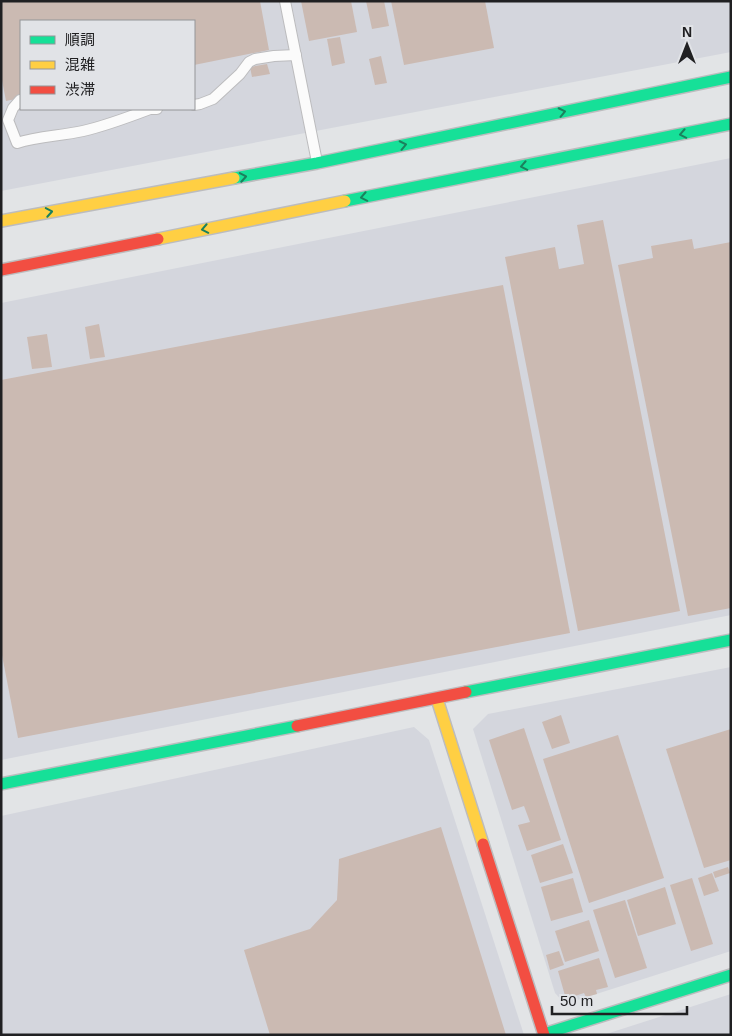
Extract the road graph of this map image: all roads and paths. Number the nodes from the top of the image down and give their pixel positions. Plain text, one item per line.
1 (285, 1) edge
2 (296, 55) junction
3 (731, 77) edge
4 (20, 100) dead end
5 (195, 105) edge
6 (147, 110) edge
7 (731, 124) edge
8 (317, 163) junction
9 (1, 221) edge
10 (1, 270) edge
11 (731, 640) edge
12 (437, 699) junction
13 (1, 784) edge
14 (731, 975) edge
15 (544, 1034) edge

1 - 2 lane
2 - 5 lane
2 - 8 lane
8 -> 3 street
4 - 6 lane
7 -> 10 street
9 -> 8 street
11 - 12 street
12 - 13 street
12 - 15 street
14 - 15 street

